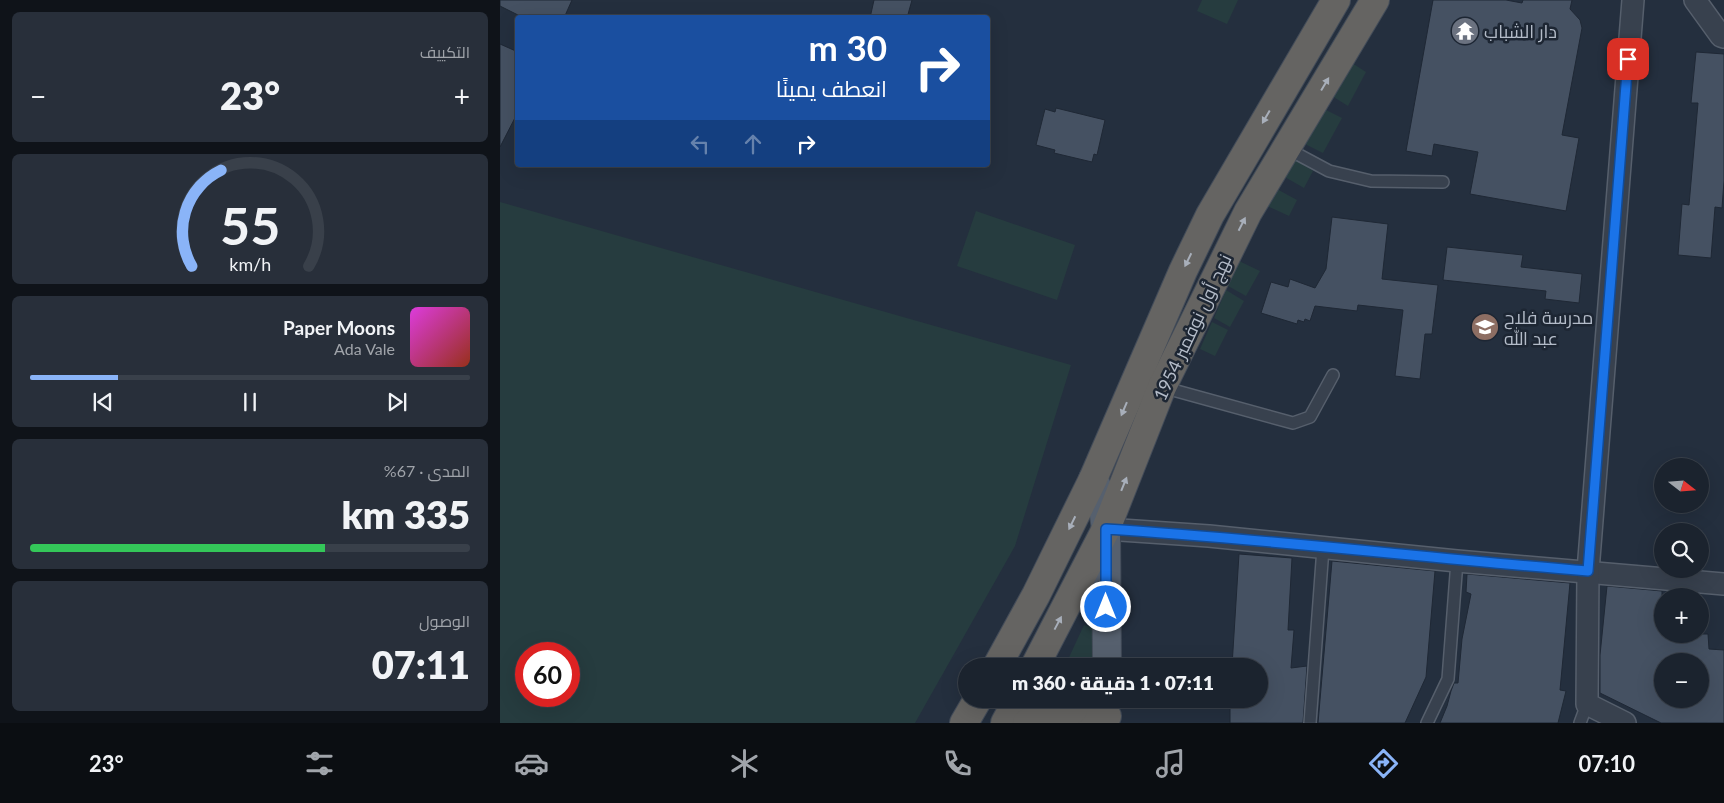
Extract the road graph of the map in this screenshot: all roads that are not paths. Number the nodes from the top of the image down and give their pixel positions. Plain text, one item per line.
1 (1336, 0) edge
2 (1375, 0) edge
3 (1633, 0) edge
4 (1694, 0) edge
5 (1724, 37) edge
6 (1286, 148) junction
7 (1443, 182) dead end
8 (1333, 375) dead end
9 (1162, 388) junction
10 (1094, 479) junction
11 (1106, 529) junction
12 (1323, 548) junction
13 (1457, 561) junction
14 (1588, 571) junction
15 (1724, 584) edge
16 (1001, 658) edge
17 (1039, 658) edge
18 (1106, 658) edge
19 (1013, 708) edge
20 (1076, 708) edge
21 (1080, 709) junction
22 (1107, 713) edge
23 (1584, 714) edge
24 (1005, 723) edge
25 (1027, 723) edge
26 (1310, 723) edge
27 (1427, 723) edge
28 (1625, 723) edge

1 -> 10 highway, نهج أول نوفمبر 1954
6 -> 2 highway, نهج أول نوفمبر 1954
3 - 14 street
4 - 5 street
6 - 7 lane
9 -> 6 highway, نهج أول نوفمبر 1954
8 - 9 lane
11 -> 9 highway, نهج أول نوفمبر 1954
10 - 11 main road
10 -> 16 highway, نهج أول نوفمبر 1954
11 - 12 street
17 -> 11 highway, نهج أول نوفمبر 1954
11 - 18 main road
12 - 13 street
12 - 26 lane
13 - 14 street
13 - 27 lane
14 - 15 street
14 - 23 street
19 - 24 highway
20 - 21 highway
21 - 22 highway
21 - 25 highway
23 - 28 street

